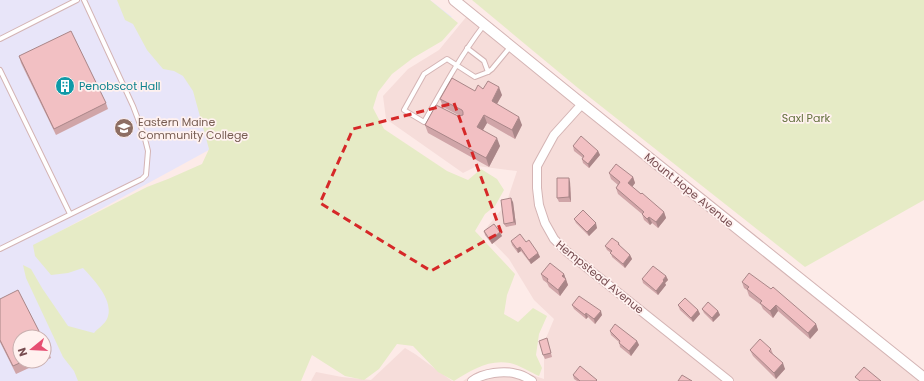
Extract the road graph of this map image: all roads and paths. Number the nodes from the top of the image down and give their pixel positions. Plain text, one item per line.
1 (77, 0) edge
2 (84, 0) edge
3 (454, 0) edge
4 (485, 25) junction
5 (0, 39) edge
6 (511, 46) junction
7 (467, 48) junction
8 (456, 65) junction
9 (0, 70) edge
10 (488, 72) junction
11 (582, 104) junction
12 (434, 106) junction
13 (440, 109) edge
14 (70, 214) junction
15 (0, 249) edge
16 (924, 378) edge
17 (472, 381) edge
18 (532, 381) edge
19 (729, 381) edge

1 - 5 lane
2 - 14 lane
3 - 4 street, Mount Hope Avenue
4 - 6 street, Mount Hope Avenue
4 - 7 lane
6 - 10 lane
6 - 11 street, Mount Hope Avenue
7 - 8 lane
7 - 10 lane
8 - 10 lane
8 - 12 lane
8 - 12 lane
9 - 14 lane
11 - 16 street, Mount Hope Avenue
11 - 19 street, Hempstead Avenue
12 - 13 lane
14 - 15 lane
17 - 18 street

